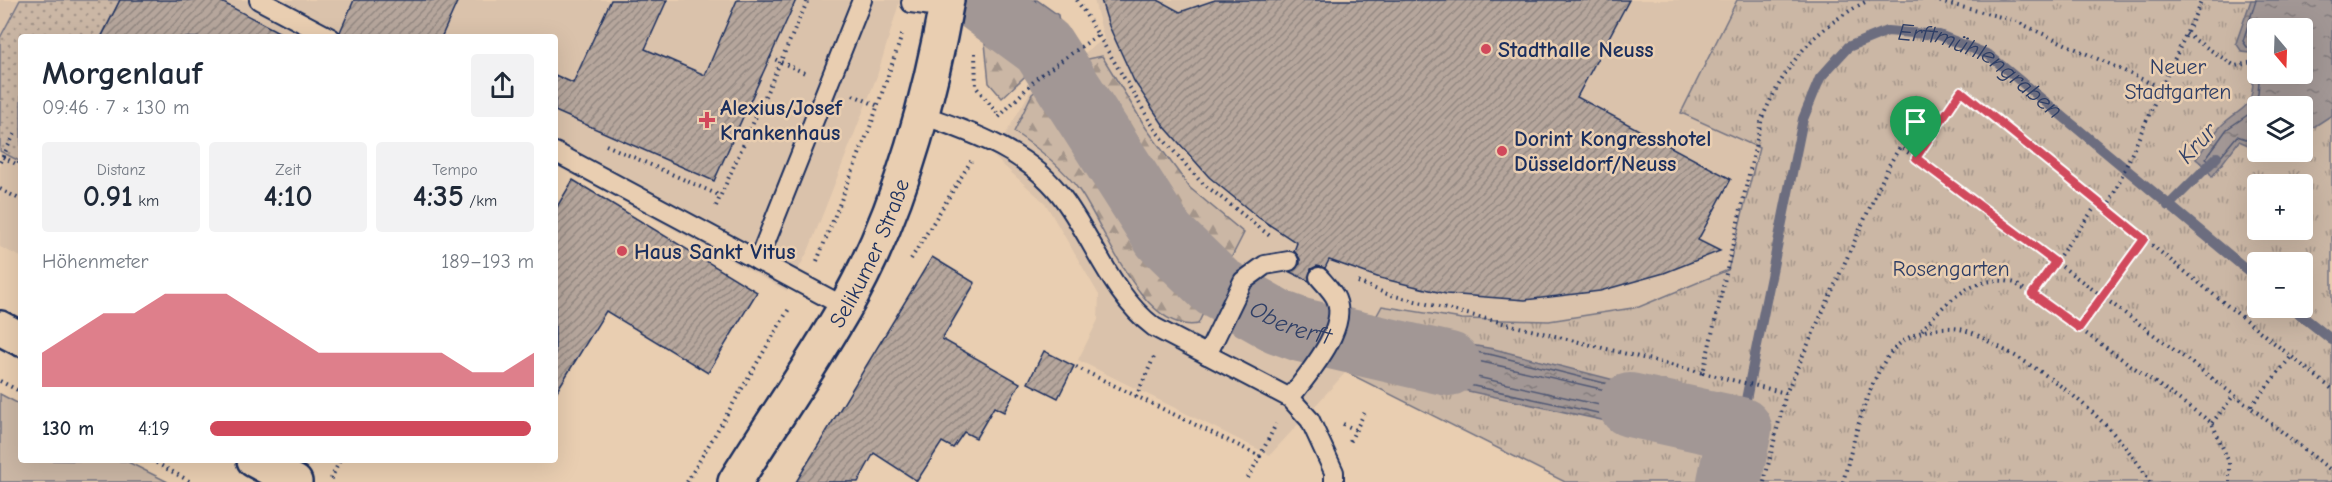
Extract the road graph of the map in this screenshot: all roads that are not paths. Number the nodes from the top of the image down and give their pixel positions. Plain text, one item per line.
1 (259, 0) edge
2 (862, 0) edge
3 (911, 3) road end
4 (946, 4) edge
5 (324, 34) edge
6 (922, 115) junction
7 (558, 154) edge
8 (758, 261) junction
9 (1289, 261) dead end
10 (1319, 277) dead end
11 (845, 307) junction
12 (0, 328) edge
13 (18, 337) edge
14 (1207, 355) junction
15 (1290, 398) junction
16 (260, 463) edge
17 (1334, 477) edge
18 (295, 482) edge
19 (735, 482) edge

1 - 5 lane
2 - 8 lane
3 - 4 lane
4 - 6 street, Selikumer Straße
6 - 11 street, Selikumer Straße
6 - 14 lane
7 - 8 lane
8 - 11 lane
9 - 14 lane
10 - 15 lane
11 - 19 street, Selikumer Straße
12 - 13 street
14 - 15 lane
15 - 17 lane
16 - 18 street

